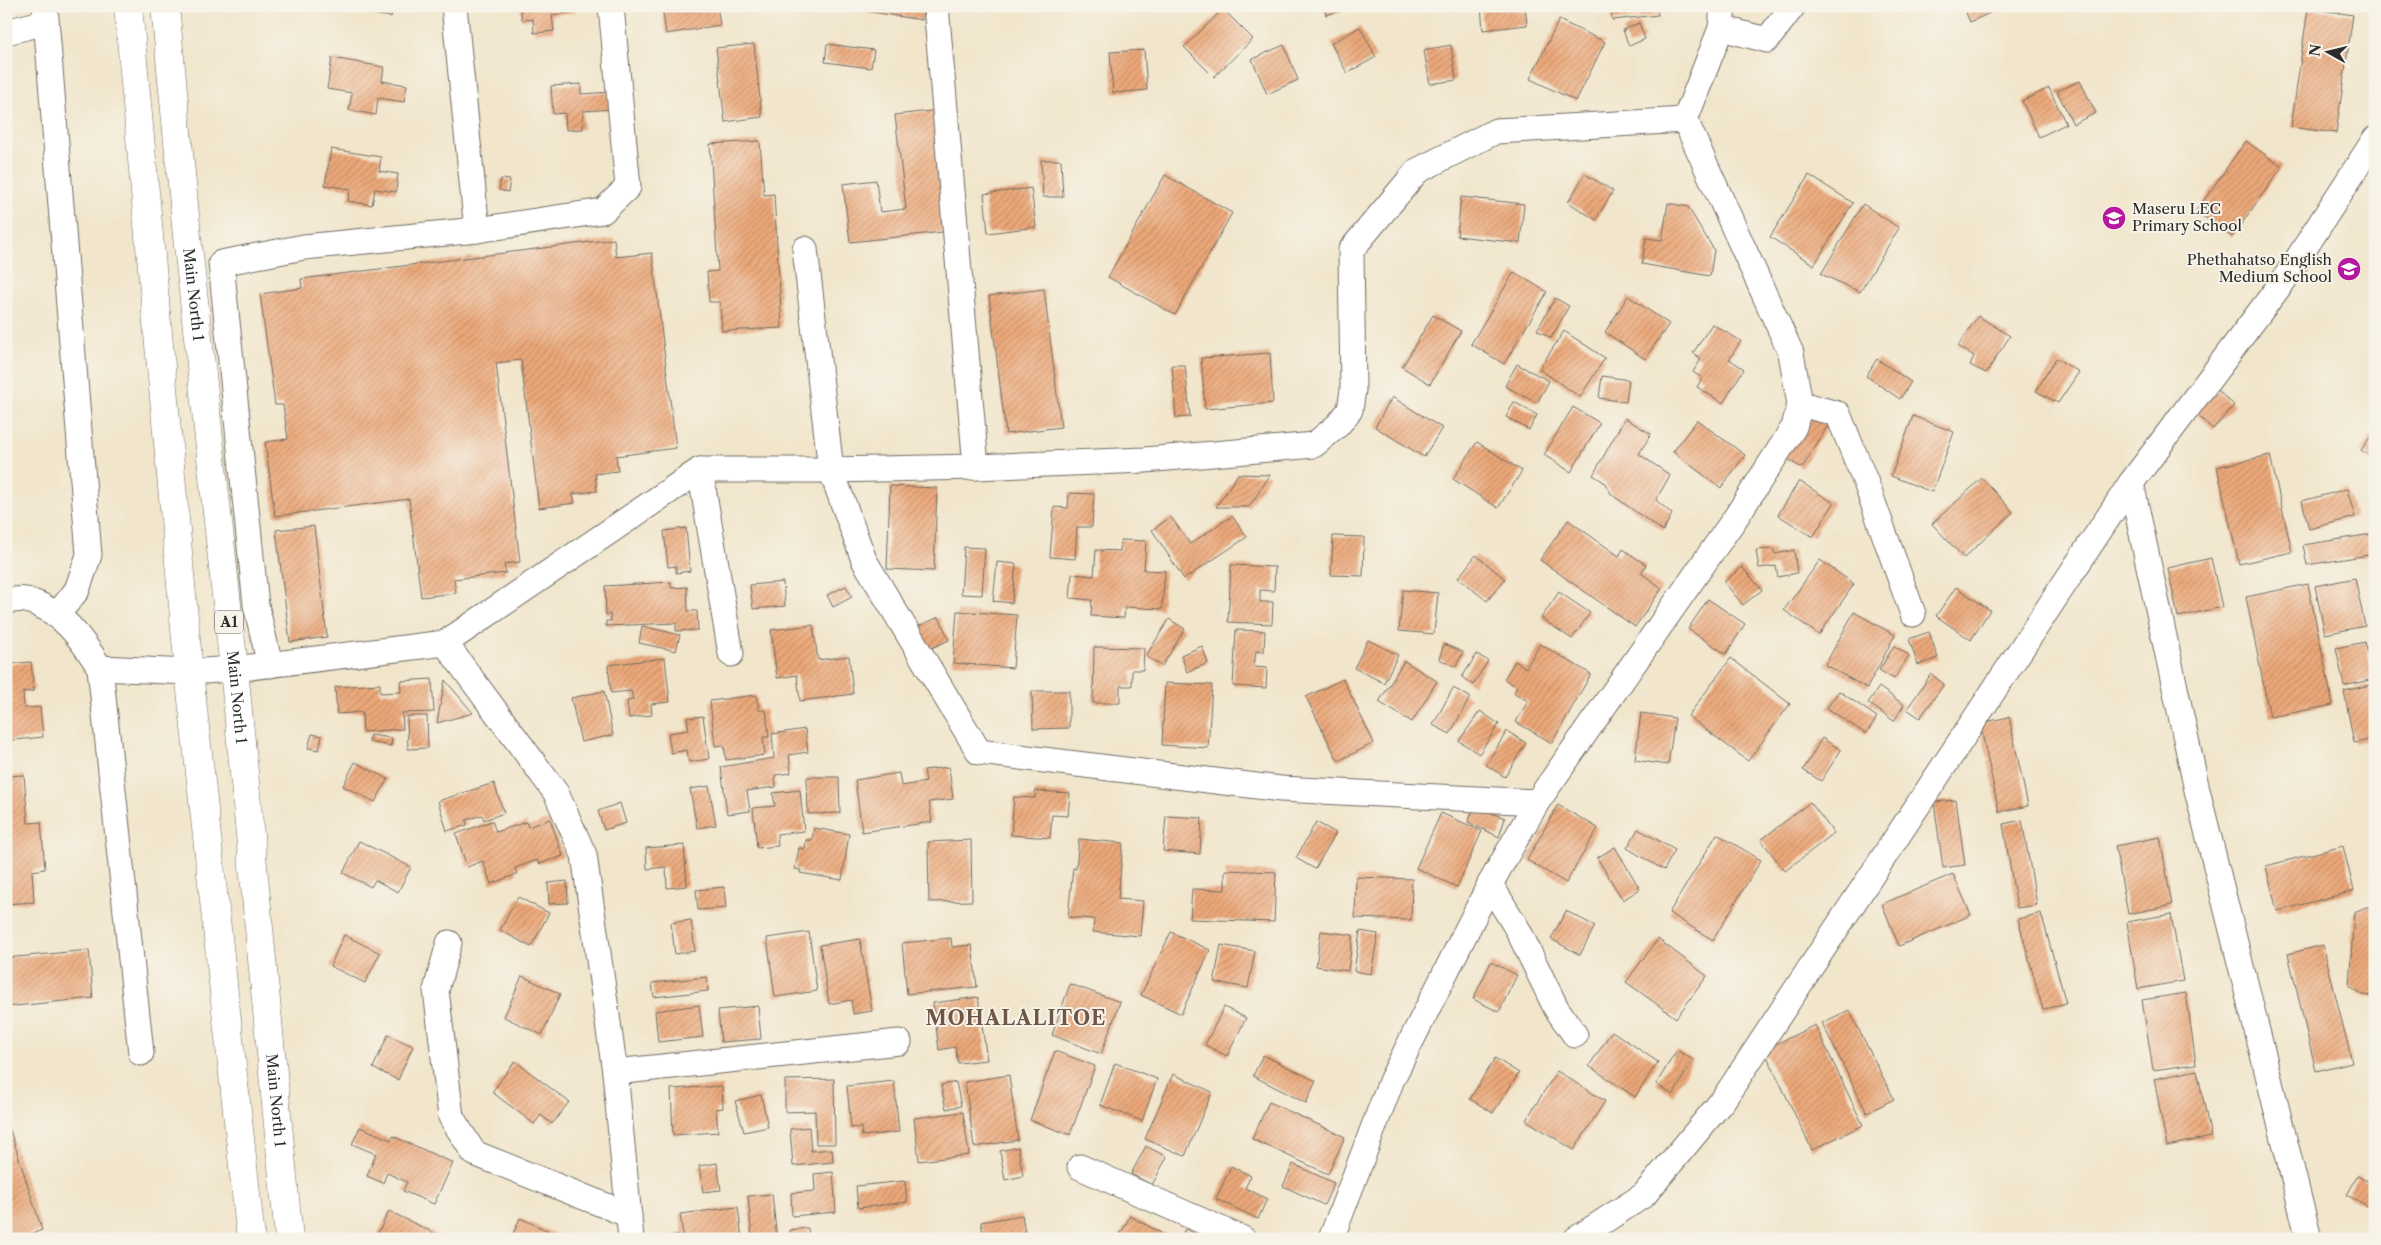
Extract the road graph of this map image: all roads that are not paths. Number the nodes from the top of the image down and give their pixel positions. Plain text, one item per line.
1 (128, 6) edge
2 (165, 6) edge
3 (454, 6) edge
4 (611, 6) edge
5 (936, 6) edge
6 (1793, 6) edge
7 (45, 14) edge
8 (1722, 17) edge
9 (6, 32) edge
10 (1685, 120) junction
11 (2375, 139) edge
12 (477, 230) junction
13 (805, 249) dead end
14 (1800, 404) junction
15 (976, 467) junction
16 (700, 470) junction
17 (831, 470) junction
18 (2131, 483) junction
19 (6, 601) edge
20 (1913, 614) dead end
21 (58, 615) junction
22 (445, 643) junction
23 (731, 654) dead end
24 (270, 665) junction
25 (100, 668) junction
26 (234, 669) junction
27 (189, 672) junction
28 (1537, 802) junction
29 (1490, 884) junction
30 (449, 943) dead end
31 (1575, 1035) dead end
32 (899, 1042) dead end
33 (141, 1053) dead end
34 (615, 1072) junction
35 (1080, 1167) dead end
36 (630, 1227) edge
37 (251, 1239) edge
38 (289, 1239) edge
39 (1244, 1239) edge
40 (1331, 1239) edge
41 (1576, 1239) edge
42 (2309, 1239) edge

1 - 27 main road
2 - 26 main road, Main North 1 / A1
3 - 12 street
4 - 12 street
5 - 15 street
6 - 8 street
7 - 9 street
7 - 21 street
8 - 10 street
10 - 14 street
10 - 15 street
11 - 18 street
12 - 24 street
13 - 17 street
14 - 20 street
14 - 28 street
15 - 17 street
16 - 17 street
16 - 22 street
16 - 23 street
17 - 28 street
18 - 41 street
18 - 42 street
19 - 21 street
21 - 25 street
22 - 24 street
22 - 34 street
24 - 26 street
25 - 27 street
25 - 33 street
26 - 27 street
26 - 38 main road, Main North 1 / A1
27 - 37 main road
28 - 29 street
29 - 31 street
29 - 40 street
30 - 36 street
32 - 34 street
34 - 36 street
35 - 39 street

